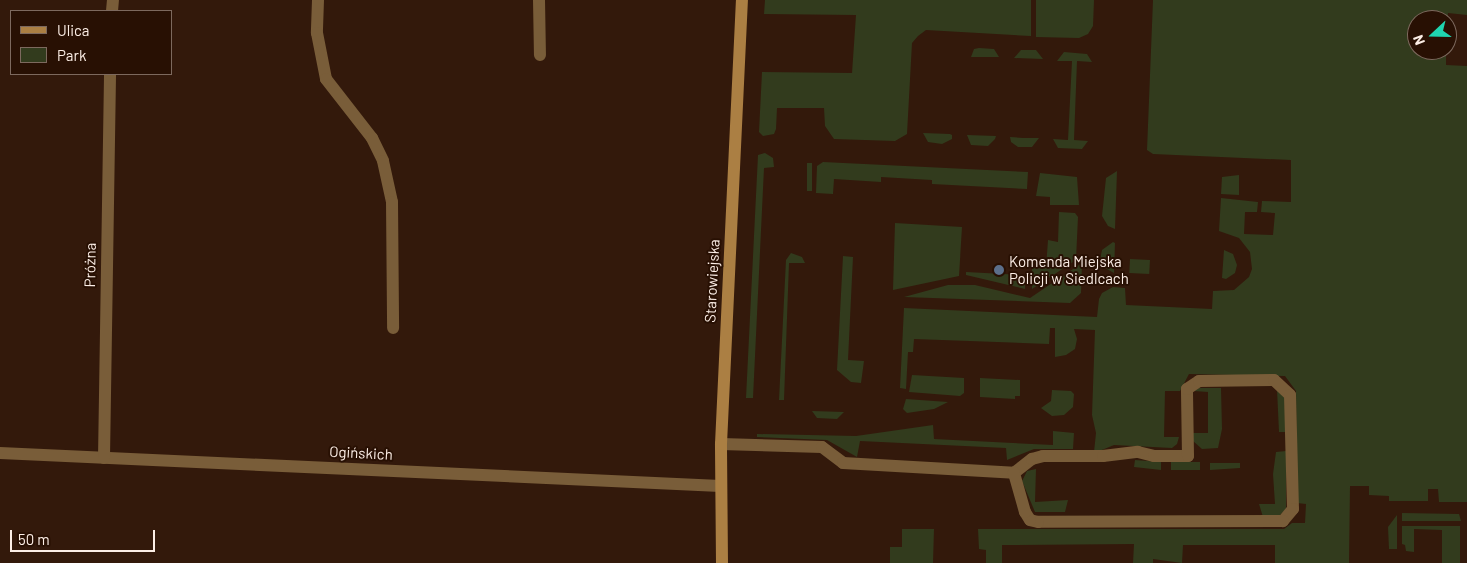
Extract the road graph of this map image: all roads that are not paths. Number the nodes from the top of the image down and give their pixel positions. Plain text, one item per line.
1 (318, 0) edge
2 (539, 0) edge
3 (742, 0) edge
4 (540, 55) dead end
5 (110, 75) edge
6 (393, 328) dead end
7 (721, 444) junction
8 (0, 453) edge
9 (104, 458) junction
10 (1014, 473) junction
11 (720, 486) junction
12 (722, 563) edge

1 - 6 street
2 - 4 street
3 - 7 main road, Starowiejska
5 - 9 street, Próżna
7 - 10 street
7 - 11 main road, Starowiejska
8 - 9 street, Ogińskich
9 - 11 street, Ogińskich
10 - 10 street
11 - 12 main road, Starowiejska

